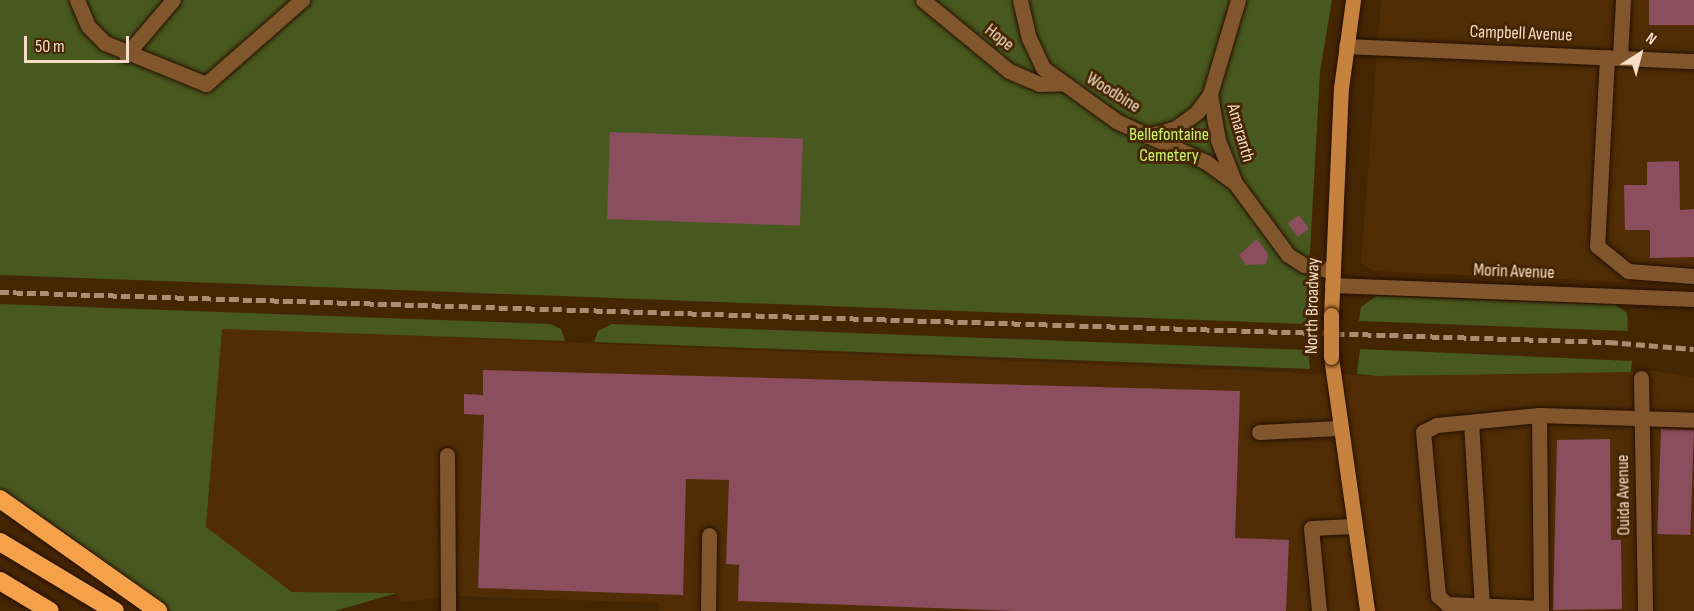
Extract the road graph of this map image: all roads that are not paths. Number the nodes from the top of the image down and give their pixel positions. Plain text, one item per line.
1 (77, 0) edge
2 (173, 0) edge
3 (302, 0) edge
4 (923, 0) edge
5 (1020, 0) edge
6 (1238, 0) edge
7 (1353, 0) edge
8 (1623, 0) edge
9 (1346, 46) junction
10 (126, 55) junction
11 (1614, 57) junction
12 (1694, 61) edge
13 (1062, 83) junction
14 (1210, 94) junction
15 (1147, 136) junction
16 (1235, 183) junction
17 (1694, 276) edge
18 (1332, 278) junction
19 (1694, 299) edge
20 (1641, 378) dead end
21 (1539, 415) junction
22 (1641, 418) junction
23 (1694, 420) edge
24 (1471, 422) junction
25 (1338, 428) junction
26 (1259, 432) dead end
27 (447, 455) dead end
28 (0, 499) edge
29 (1353, 526) junction
30 (709, 535) dead end
31 (0, 542) edge
32 (0, 580) edge
33 (1482, 605) junction
34 (1541, 609) edge
35 (50, 611) edge
36 (115, 611) edge
37 (158, 611) edge
38 (448, 611) edge
39 (708, 611) edge
40 (1320, 611) edge
41 (1367, 611) edge
42 (1646, 611) edge

1 - 10 street
2 - 10 street
3 - 10 street
4 - 13 street, Hope
5 - 13 street, Woodbine
6 - 14 street, Amaranth
7 - 9 main road, North Broadway
8 - 11 street
9 - 11 street, Campbell Avenue
9 - 18 main road, North Broadway
11 - 12 street, Campbell Avenue
11 - 17 street
13 - 15 street, Woodbine
14 - 15 street, Amaranth
14 - 16 street, Amaranth
15 - 16 street, Woodbine
16 - 18 street, Woodbine
18 - 19 street, Morin Avenue
18 - 25 main road, North Broadway, bridge
20 - 22 street, Ouida Avenue
21 - 22 street
21 - 24 street
21 - 34 street
22 - 23 street
22 - 42 street, Ouida Avenue
24 - 33 street
24 - 33 street
25 - 26 street
25 - 29 main road, North Broadway
27 - 38 street
28 - 37 highway
29 - 40 street
29 - 41 main road, North Broadway
30 - 39 street
31 - 36 highway
32 - 35 highway
33 - 34 street

